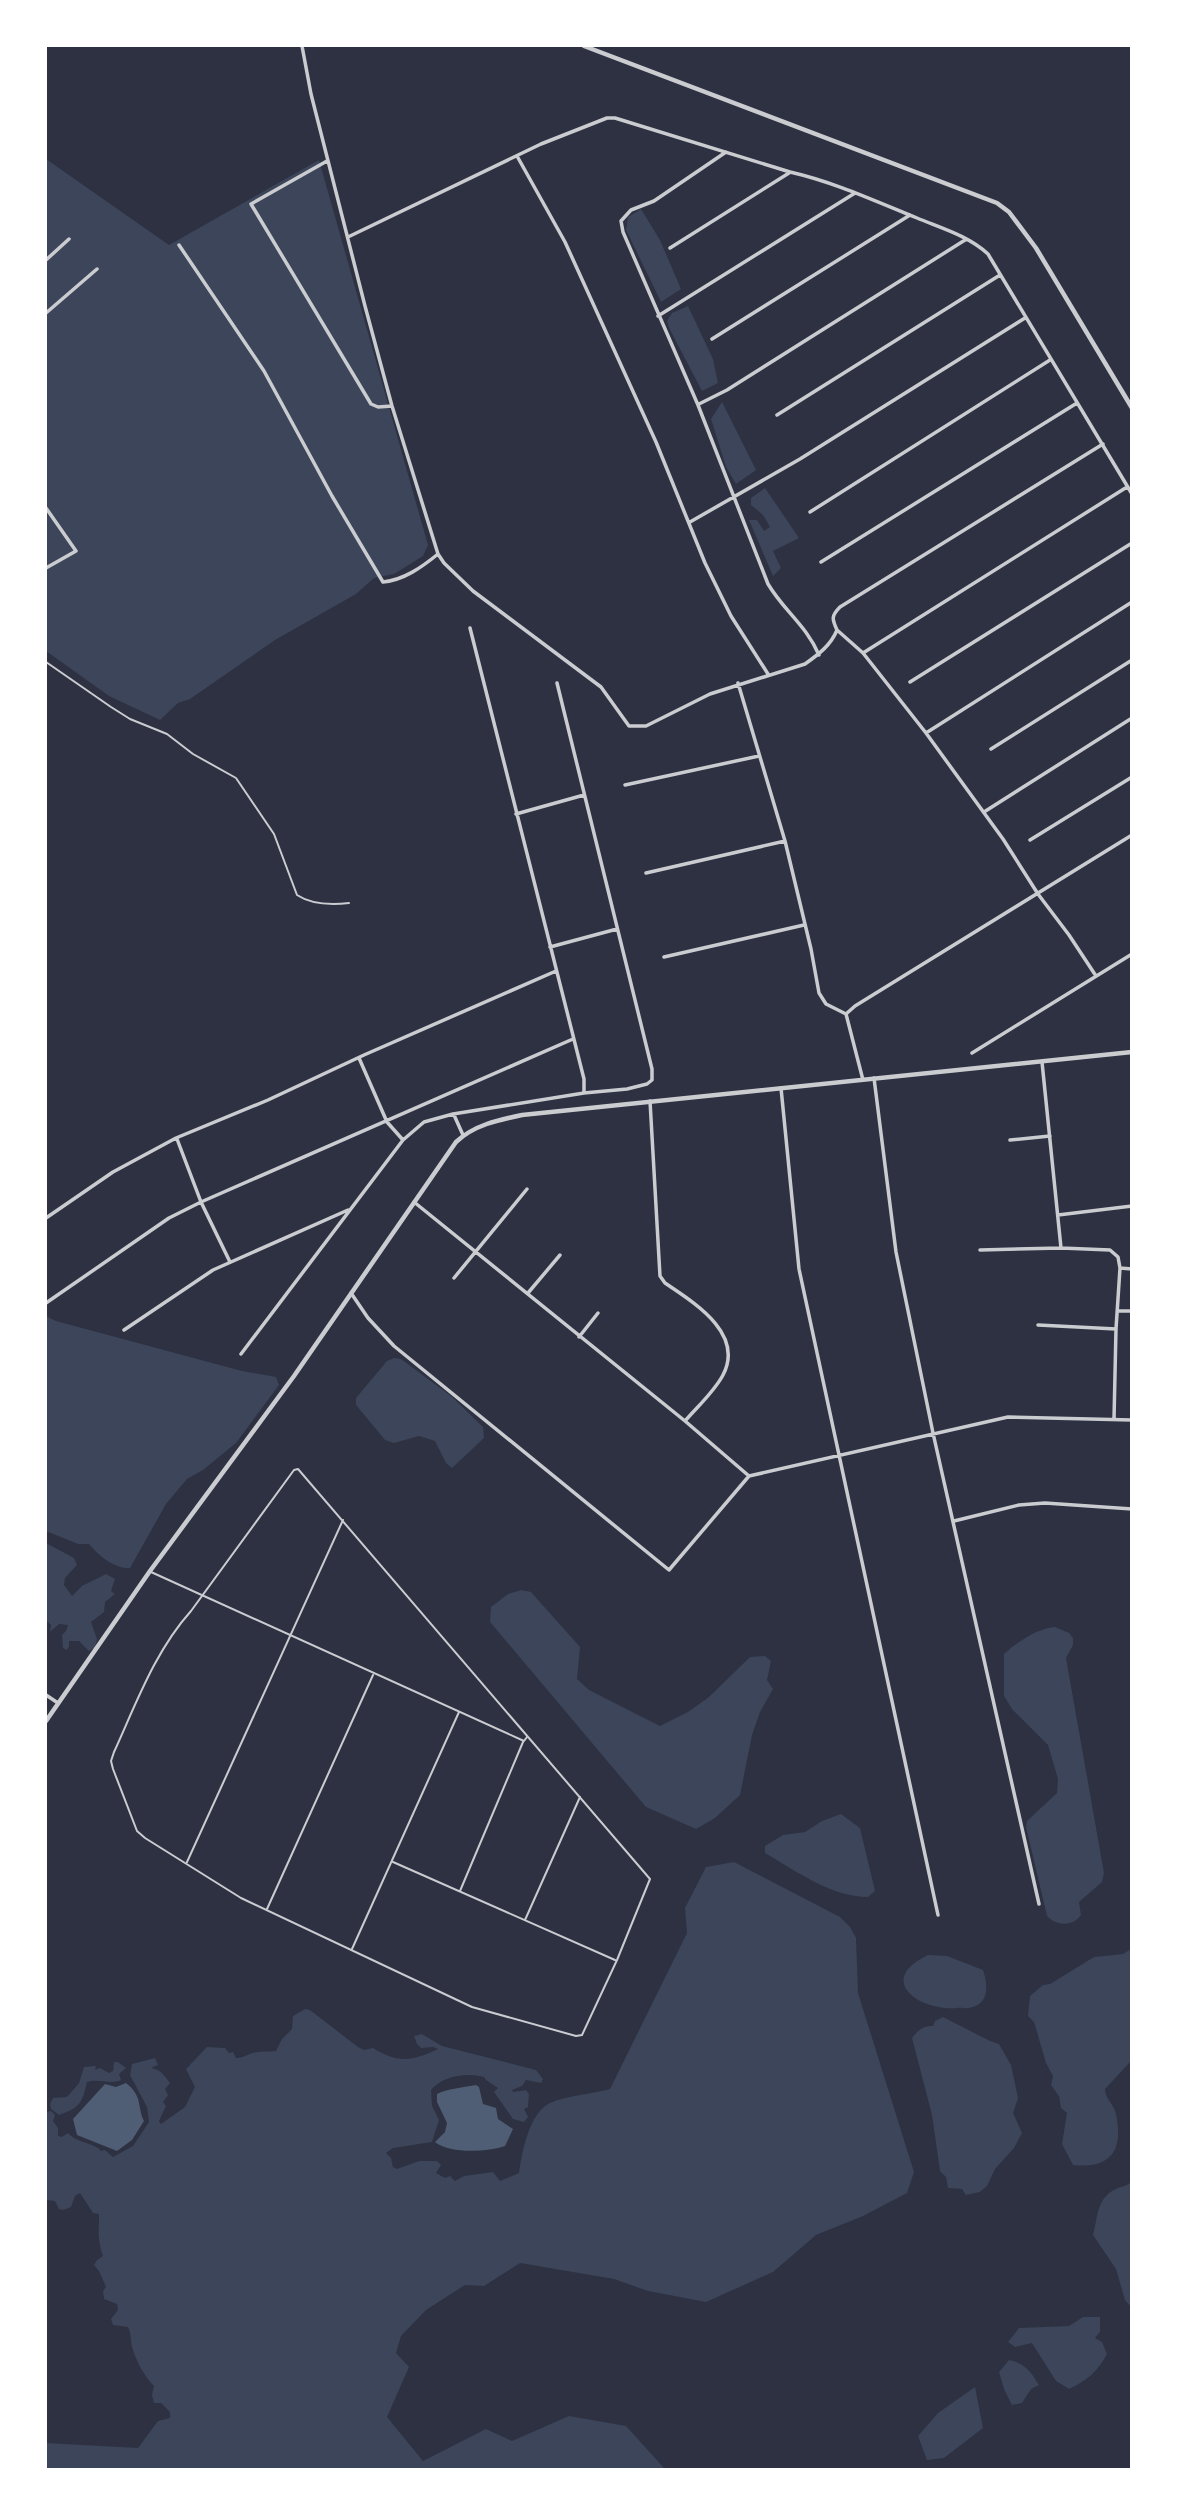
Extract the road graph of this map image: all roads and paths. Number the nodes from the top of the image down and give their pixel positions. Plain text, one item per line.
1 (302, 46) edge
2 (584, 46) edge
3 (728, 151) junction
4 (517, 156) junction
5 (327, 161) junction
6 (790, 172) junction
7 (855, 193) junction
8 (910, 215) junction
9 (348, 237) junction
10 (69, 239) dead end
11 (965, 240) junction
12 (179, 245) dead end
13 (670, 248) dead end
14 (46, 260) edge
15 (97, 269) dead end
16 (1000, 275) junction
17 (46, 313) edge
18 (658, 316) junction
19 (1025, 318) junction
20 (712, 339) dead end
21 (1050, 360) junction
22 (1077, 403) junction
23 (698, 405) junction
24 (392, 406) junction
25 (1132, 408) edge
26 (777, 415) dead end
27 (1102, 444) junction
28 (1127, 487) junction
29 (1132, 494) edge
30 (733, 499) junction
31 (46, 508) edge
32 (810, 512) dead end
33 (690, 522) junction
34 (1132, 543) edge
35 (438, 554) junction
36 (821, 562) dead end
37 (46, 568) edge
38 (1132, 602) edge
39 (470, 628) dead end
40 (837, 630) junction
41 (863, 653) junction
42 (818, 655) junction
43 (1132, 660) edge
44 (46, 662) edge
45 (768, 674) junction
46 (910, 682) dead end
47 (557, 683) dead end
48 (737, 683) junction
49 (1132, 718) edge
50 (926, 733) junction
51 (991, 749) dead end
52 (760, 756) junction
53 (1132, 777) edge
54 (625, 785) dead end
55 (584, 795) junction
56 (984, 812) junction
57 (516, 814) junction
58 (1132, 835) edge
59 (1030, 840) dead end
60 (785, 841) junction
61 (646, 873) dead end
62 (1038, 894) junction
63 (349, 903) dead end
64 (804, 925) junction
65 (617, 929) junction
66 (550, 947) junction
67 (1132, 954) edge
68 (664, 957) dead end
69 (556, 971) junction
70 (1096, 976) junction
71 (846, 1014) junction
72 (573, 1039) junction
73 (1132, 1052) edge
74 (972, 1053) dead end
75 (359, 1058) junction
76 (1042, 1062) junction
77 (874, 1078) junction
78 (863, 1080) junction
79 (781, 1088) junction
80 (584, 1093) junction
81 (650, 1101) junction
82 (453, 1114) junction
83 (387, 1122) junction
84 (463, 1135) junction
85 (1050, 1136) junction
86 (176, 1138) junction
87 (403, 1140) junction
88 (1010, 1140) dead end
89 (527, 1189) dead end
90 (201, 1202) junction
91 (414, 1202) junction
92 (1132, 1206) edge
93 (350, 1209) junction
94 (1058, 1215) junction
95 (46, 1218) edge
96 (1061, 1248) junction
97 (980, 1250) dead end
98 (475, 1253) junction
99 (560, 1255) dead end
100 (230, 1262) junction
101 (1121, 1268) junction
102 (1132, 1269) edge
103 (454, 1278) dead end
104 (351, 1293) junction
105 (527, 1294) junction
106 (46, 1303) edge
107 (1118, 1311) junction
108 (1132, 1311) edge
109 (598, 1313) dead end
110 (1038, 1325) dead end
111 (1116, 1329) junction
112 (124, 1330) dead end
113 (579, 1337) junction
114 (241, 1354) dead end
115 (1114, 1419) junction
116 (1132, 1420) edge
117 (685, 1421) junction
118 (933, 1433) junction
119 (838, 1456) junction
120 (749, 1476) junction
121 (1132, 1508) edge
122 (343, 1520) junction
123 (953, 1521) junction
124 (150, 1571) junction
125 (201, 1595) junction
126 (289, 1636) junction
127 (374, 1674) junction
128 (46, 1695) edge
129 (58, 1704) junction
130 (458, 1712) junction
131 (46, 1721) edge
132 (527, 1736) junction
133 (524, 1741) junction
134 (580, 1797) junction
135 (392, 1861) junction
136 (187, 1863) junction
137 (459, 1892) junction
138 (1039, 1904) dead end
139 (267, 1910) junction
140 (938, 1915) dead end
141 (525, 1921) junction
142 (351, 1950) junction
143 (617, 1961) junction

1 - 5 street
2 - 25 street
3 - 4 street
3 - 6 street
3 - 18 street
4 - 9 street
4 - 33 street
5 - 9 street
5 - 24 street
6 - 7 street
6 - 13 street
7 - 8 street
7 - 18 street
8 - 11 street
8 - 20 street
9 - 24 street
10 - 14 street
11 - 16 street
11 - 23 street
12 - 35 street
15 - 17 street
16 - 19 street
16 - 26 street
18 - 23 street
19 - 21 street
19 - 30 street
21 - 22 street
21 - 32 street
22 - 27 street
22 - 36 street
23 - 30 street
24 - 35 street
27 - 28 street
27 - 40 street
28 - 29 street
28 - 41 street
30 - 33 street
30 - 42 street
31 - 37 street
33 - 45 street
34 - 46 street
35 - 48 street
38 - 50 street
39 - 57 street
40 - 41 street
40 - 42 street
41 - 50 street
42 - 45 street
43 - 51 street
44 - 63 lane
45 - 48 street
47 - 55 street
48 - 52 street
49 - 56 street
50 - 56 street
52 - 54 street
52 - 60 street
53 - 59 street
55 - 57 street
55 - 65 street
56 - 62 street
57 - 66 street
58 - 62 street
60 - 61 street
60 - 64 street
62 - 70 street
62 - 71 street
64 - 68 street
64 - 71 street
65 - 66 street
65 - 80 street
66 - 69 street
67 - 70 street
69 - 72 street
69 - 75 street
70 - 74 street
71 - 78 street
72 - 80 street
72 - 83 street
73 - 76 street
75 - 83 street
75 - 86 street
76 - 77 street
76 - 85 street
77 - 78 street
77 - 118 street
78 - 79 street
79 - 81 street
79 - 119 street
80 - 82 street
81 - 84 street
81 - 117 street
82 - 84 street
82 - 87 street
83 - 87 street
83 - 90 street
84 - 91 street
85 - 88 street
85 - 94 street
86 - 90 street
86 - 95 street
87 - 93 street
89 - 98 street
90 - 100 street
90 - 106 street
91 - 98 street
91 - 104 street
92 - 94 street
93 - 100 street
93 - 114 street
94 - 96 street
96 - 97 street
96 - 101 street
98 - 103 street
98 - 105 street
99 - 105 street
100 - 112 street
101 - 102 street
101 - 107 street
104 - 120 street
104 - 124 street
105 - 113 street
107 - 108 street
107 - 111 street
109 - 113 street
110 - 111 street
111 - 115 street
113 - 117 street
115 - 116 street
115 - 118 street
117 - 120 street
118 - 119 street
118 - 123 street
119 - 120 street
119 - 140 street
121 - 123 street
122 - 125 lane
122 - 126 lane
122 - 132 lane
123 - 138 street
124 - 125 lane
124 - 129 street
125 - 126 lane
125 - 136 lane
126 - 127 lane
126 - 136 lane
127 - 130 lane
127 - 139 lane
128 - 129 street
129 - 131 street
130 - 133 lane
130 - 135 lane
132 - 133 lane
132 - 134 lane
133 - 137 lane
134 - 141 lane
134 - 143 lane
135 - 137 lane
135 - 142 lane
136 - 139 lane
137 - 141 lane
139 - 142 lane
141 - 143 lane
142 - 143 lane

